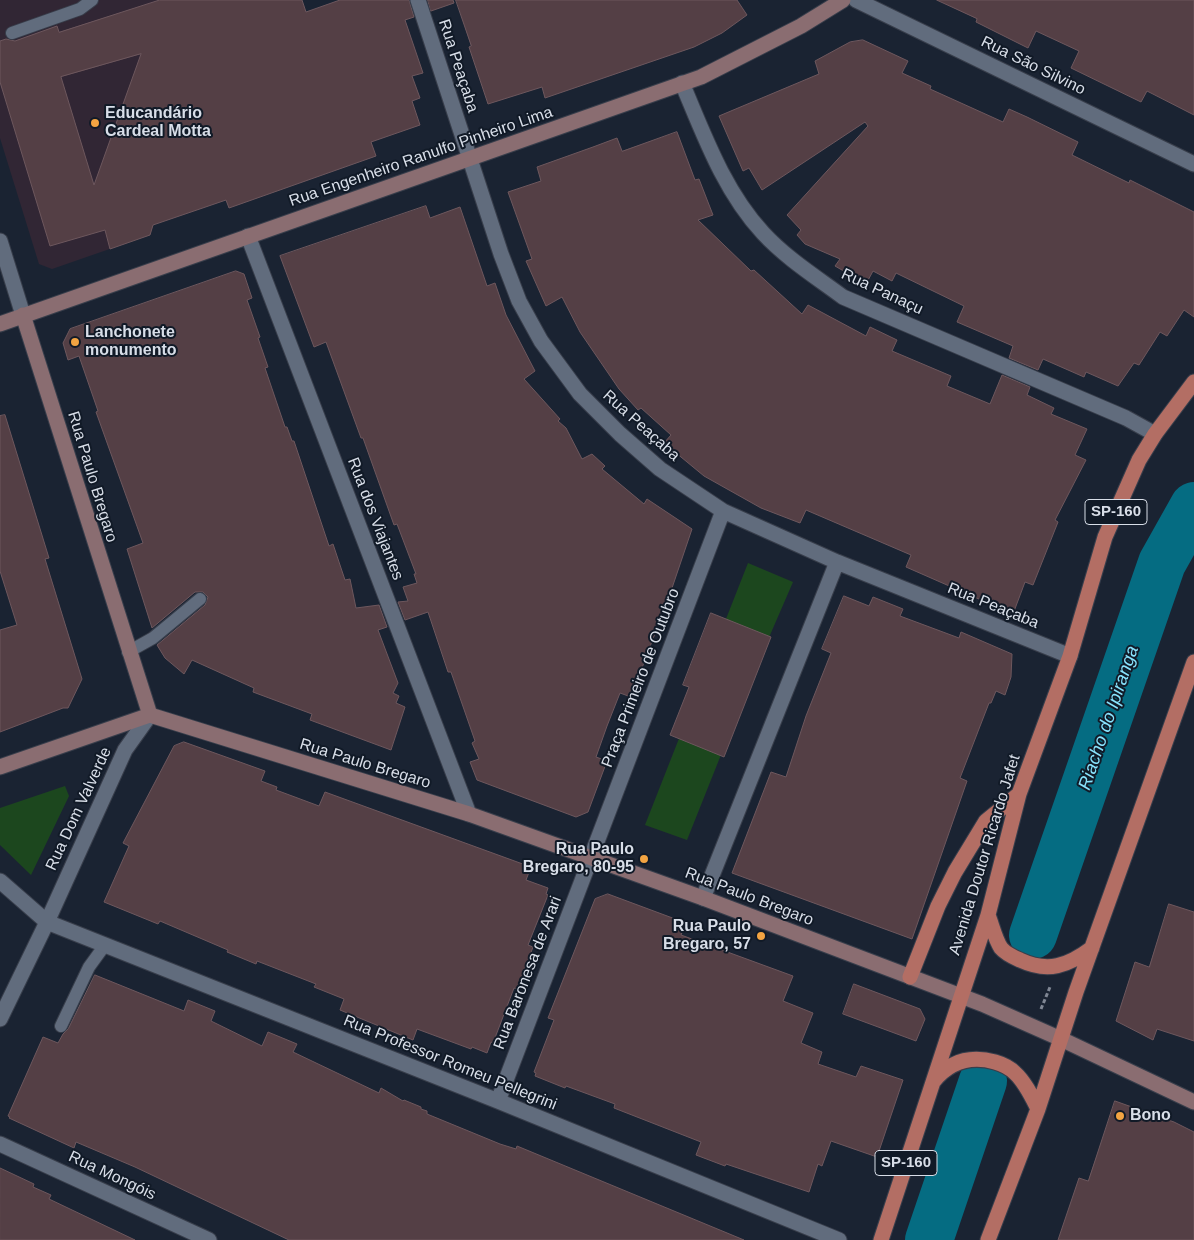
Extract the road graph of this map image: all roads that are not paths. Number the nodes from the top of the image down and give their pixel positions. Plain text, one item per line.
1 (92, 0) edge
2 (418, 0) edge
3 (843, 0) edge
4 (856, 0) edge
5 (12, 34) dead end
6 (682, 83) junction
7 (469, 158) junction
8 (1194, 164) edge
9 (248, 236) junction
10 (0, 241) edge
11 (23, 315) junction
12 (0, 324) edge
13 (1194, 382) edge
14 (1155, 434) junction
15 (723, 511) junction
16 (837, 562) junction
17 (200, 599) dead end
18 (128, 652) junction
19 (1070, 656) junction
20 (1194, 662) edge
21 (150, 715) junction
22 (0, 766) edge
23 (1019, 794) junction
24 (469, 814) junction
25 (591, 858) junction
26 (0, 881) edge
27 (702, 898) junction
28 (988, 916) junction
29 (47, 922) junction
30 (105, 945) junction
31 (1092, 948) junction
32 (910, 977) junction
33 (961, 995) junction
34 (0, 1019) edge
35 (61, 1026) dead end
36 (1061, 1038) junction
37 (931, 1086) junction
38 (498, 1101) junction
39 (1194, 1102) edge
40 (1038, 1109) junction
41 (0, 1144) edge
42 (209, 1240) edge
43 (839, 1240) edge
44 (880, 1240) edge
45 (988, 1240) edge

1 - 5 lane
2 - 7 street, Rua Peaçaba
3 - 6 street, Rua Engenheiro Ranulfo Pinheiro Lima
4 - 8 street, Rua São Silvino
6 - 7 street, Rua Engenheiro Ranulfo Pinheiro Lima
6 - 14 street, Rua Panaçu
7 - 9 street, Rua Engenheiro Ranulfo Pinheiro Lima
7 - 15 street, Rua Peaçaba
9 - 11 street, Rua Engenheiro Ranulfo Pinheiro Lima
9 - 24 street, Rua dos Viajantes
10 - 11 street, Rua Paulo Bregaro
11 - 12 street, Rua Engenheiro Ranulfo Pinheiro Lima
11 - 18 street, Rua Paulo Bregaro
13 - 14 main road, Avenida Doutor Ricardo Jafet / SP-160
14 - 19 main road, Avenida Doutor Ricardo Jafet / SP-160
15 - 16 street, Rua Peaçaba
15 - 25 street, Praça Primeiro de Outubro
16 - 19 street, Rua Peaçaba
16 - 27 street
17 - 18 lane
18 - 21 street, Rua Paulo Bregaro
19 - 23 main road, Avenida Doutor Ricardo Jafet / SP-160
20 - 31 main road
21 - 22 street
21 - 24 street, Rua Paulo Bregaro
21 - 29 street, Rua Dom Valverde
23 - 28 main road, Avenida Doutor Ricardo Jafet / SP-160
23 - 32 main road
24 - 25 street, Rua Paulo Bregaro
25 - 27 street, Rua Paulo Bregaro
25 - 38 street, Rua Baronesa de Arari
26 - 29 street, Rua Professor Romeu Pellegrini
27 - 32 street, Rua Paulo Bregaro
28 - 31 main road
28 - 33 main road, Avenida Doutor Ricardo Jafet / SP-160
29 - 30 street, Rua Professor Romeu Pellegrini
29 - 34 street, Rua Dom Valverde
30 - 35 lane
30 - 38 street, Rua Professor Romeu Pellegrini
31 - 36 main road
32 - 33 street, Rua Paulo Bregaro
33 - 36 street, Rua Paulo Bregaro
33 - 37 main road, Avenida Doutor Ricardo Jafet / SP-160
36 - 39 street, Rua Paulo Bregaro
36 - 40 main road
37 - 40 main road
37 - 44 main road, Avenida Doutor Ricardo Jafet / SP-160
38 - 43 street, Rua Professor Romeu Pellegrini
40 - 45 main road
41 - 42 street, Rua Mongóis

